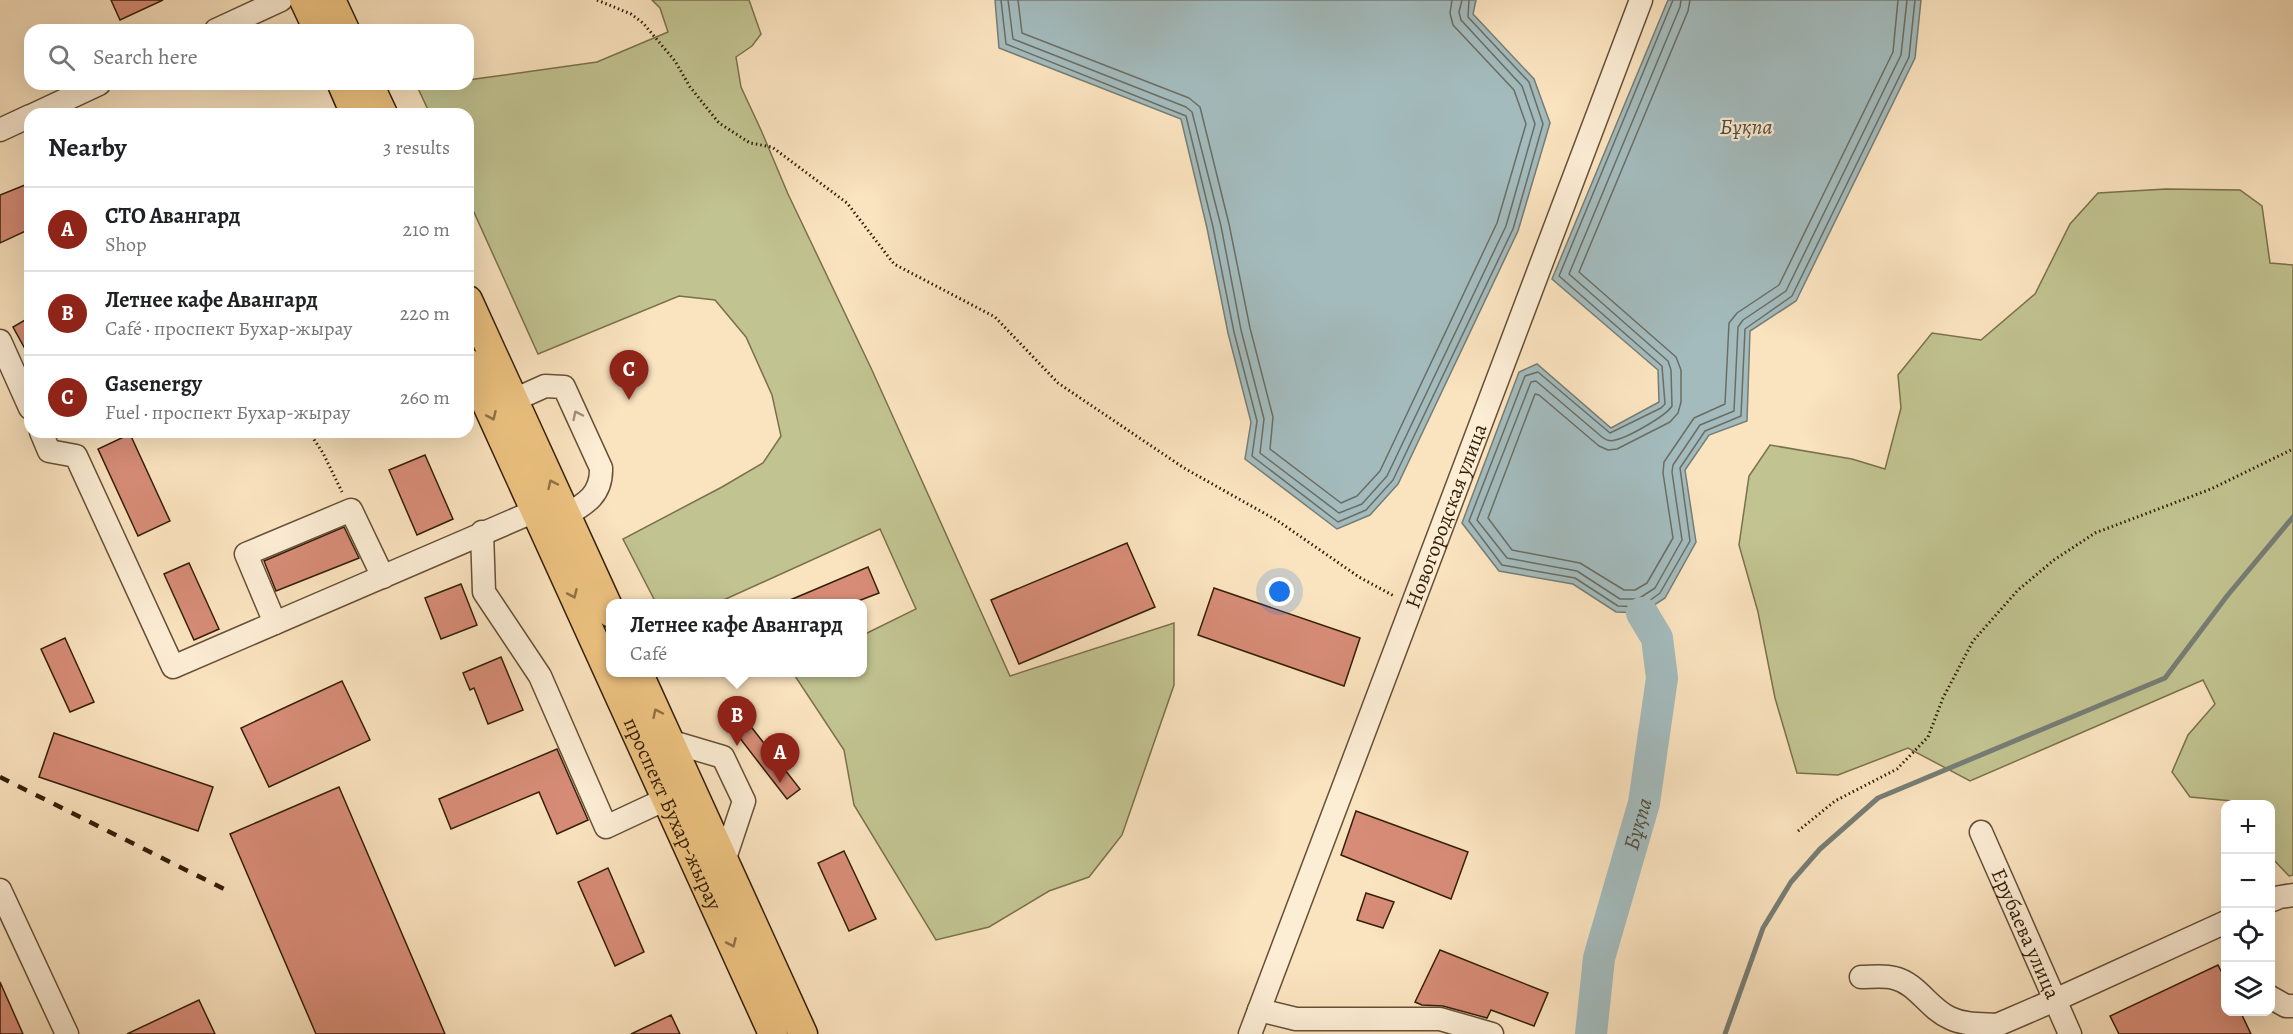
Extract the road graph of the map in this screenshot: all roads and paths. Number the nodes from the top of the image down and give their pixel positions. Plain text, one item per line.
1 (281, 0) edge
2 (304, 0) edge
3 (331, 0) edge
4 (597, 0) edge
5 (1641, 0) edge
6 (229, 24) edge
7 (315, 24) edge
8 (342, 24) edge
9 (86, 90) edge
10 (345, 90) edge
11 (372, 90) edge
12 (48, 108) edge
13 (353, 108) edge
14 (380, 108) edge
15 (24, 119) edge
16 (0, 130) edge
17 (474, 313) edge
18 (0, 341) edge
19 (474, 376) edge
20 (24, 395) edge
21 (514, 400) junction
22 (43, 438) edge
23 (313, 438) edge
24 (2293, 449) edge
25 (351, 510) junction
26 (535, 511) junction
27 (566, 515) junction
28 (483, 532) junction
29 (383, 577) junction
30 (606, 602) edge
31 (1412, 606) junction
32 (275, 623) junction
33 (606, 651) edge
34 (619, 677) edge
35 (640, 677) edge
36 (669, 741) junction
37 (679, 794) junction
38 (1798, 831) dead end
39 (1981, 832) dead end
40 (724, 861) junction
41 (0, 890) edge
42 (2293, 895) edge
43 (2275, 899) edge
44 (2221, 928) edge
45 (1861, 977) dead end
46 (2275, 999) edge
47 (2055, 1000) junction
48 (2293, 1005) edge
49 (1259, 1010) junction
50 (1993, 1029) edge
51 (67, 1034) edge
52 (773, 1034) edge
53 (803, 1034) edge
54 (1250, 1034) edge
55 (1492, 1034) edge
56 (2070, 1034) edge

1 - 6 street
2 - 7 main road
3 - 8 main road
4 - 31 path
5 - 31 street, Новогородская улица
9 - 12 street
10 - 13 main road
11 - 14 main road
15 - 16 street
17 - 21 main road
18 - 20 street
19 -> 26 main road, проспект Бухар-жырау
27 -> 21 main road
27 -> 21 street
22 - 32 street
23 - 25 path
24 - 38 path
25 - 29 street
25 - 32 street
26 - 28 street
26 -> 33 main road, проспект Бухар-жырау
27 - 30 main road
28 - 29 street
28 - 37 street
29 - 32 street
31 - 49 street, Новогородская улица
34 -> 37 main road, проспект Бухар-жырау
36 -> 35 main road, проспект Бухар-жырау
36 - 37 main road, проспект Бухар-жырау
36 - 40 street
37 - 40 main road, проспект Бухар-жырау
37 -> 52 main road, проспект Бухар-жырау
39 - 47 street, Ерубаева улица
40 - 53 main road, проспект Бухар-жырау
41 - 51 street
42 - 43 street
44 - 47 street
45 - 50 street
46 - 48 street
47 - 50 street
47 - 56 street, Ерубаева улица
49 - 54 street, Новогородская улица
49 - 55 street

